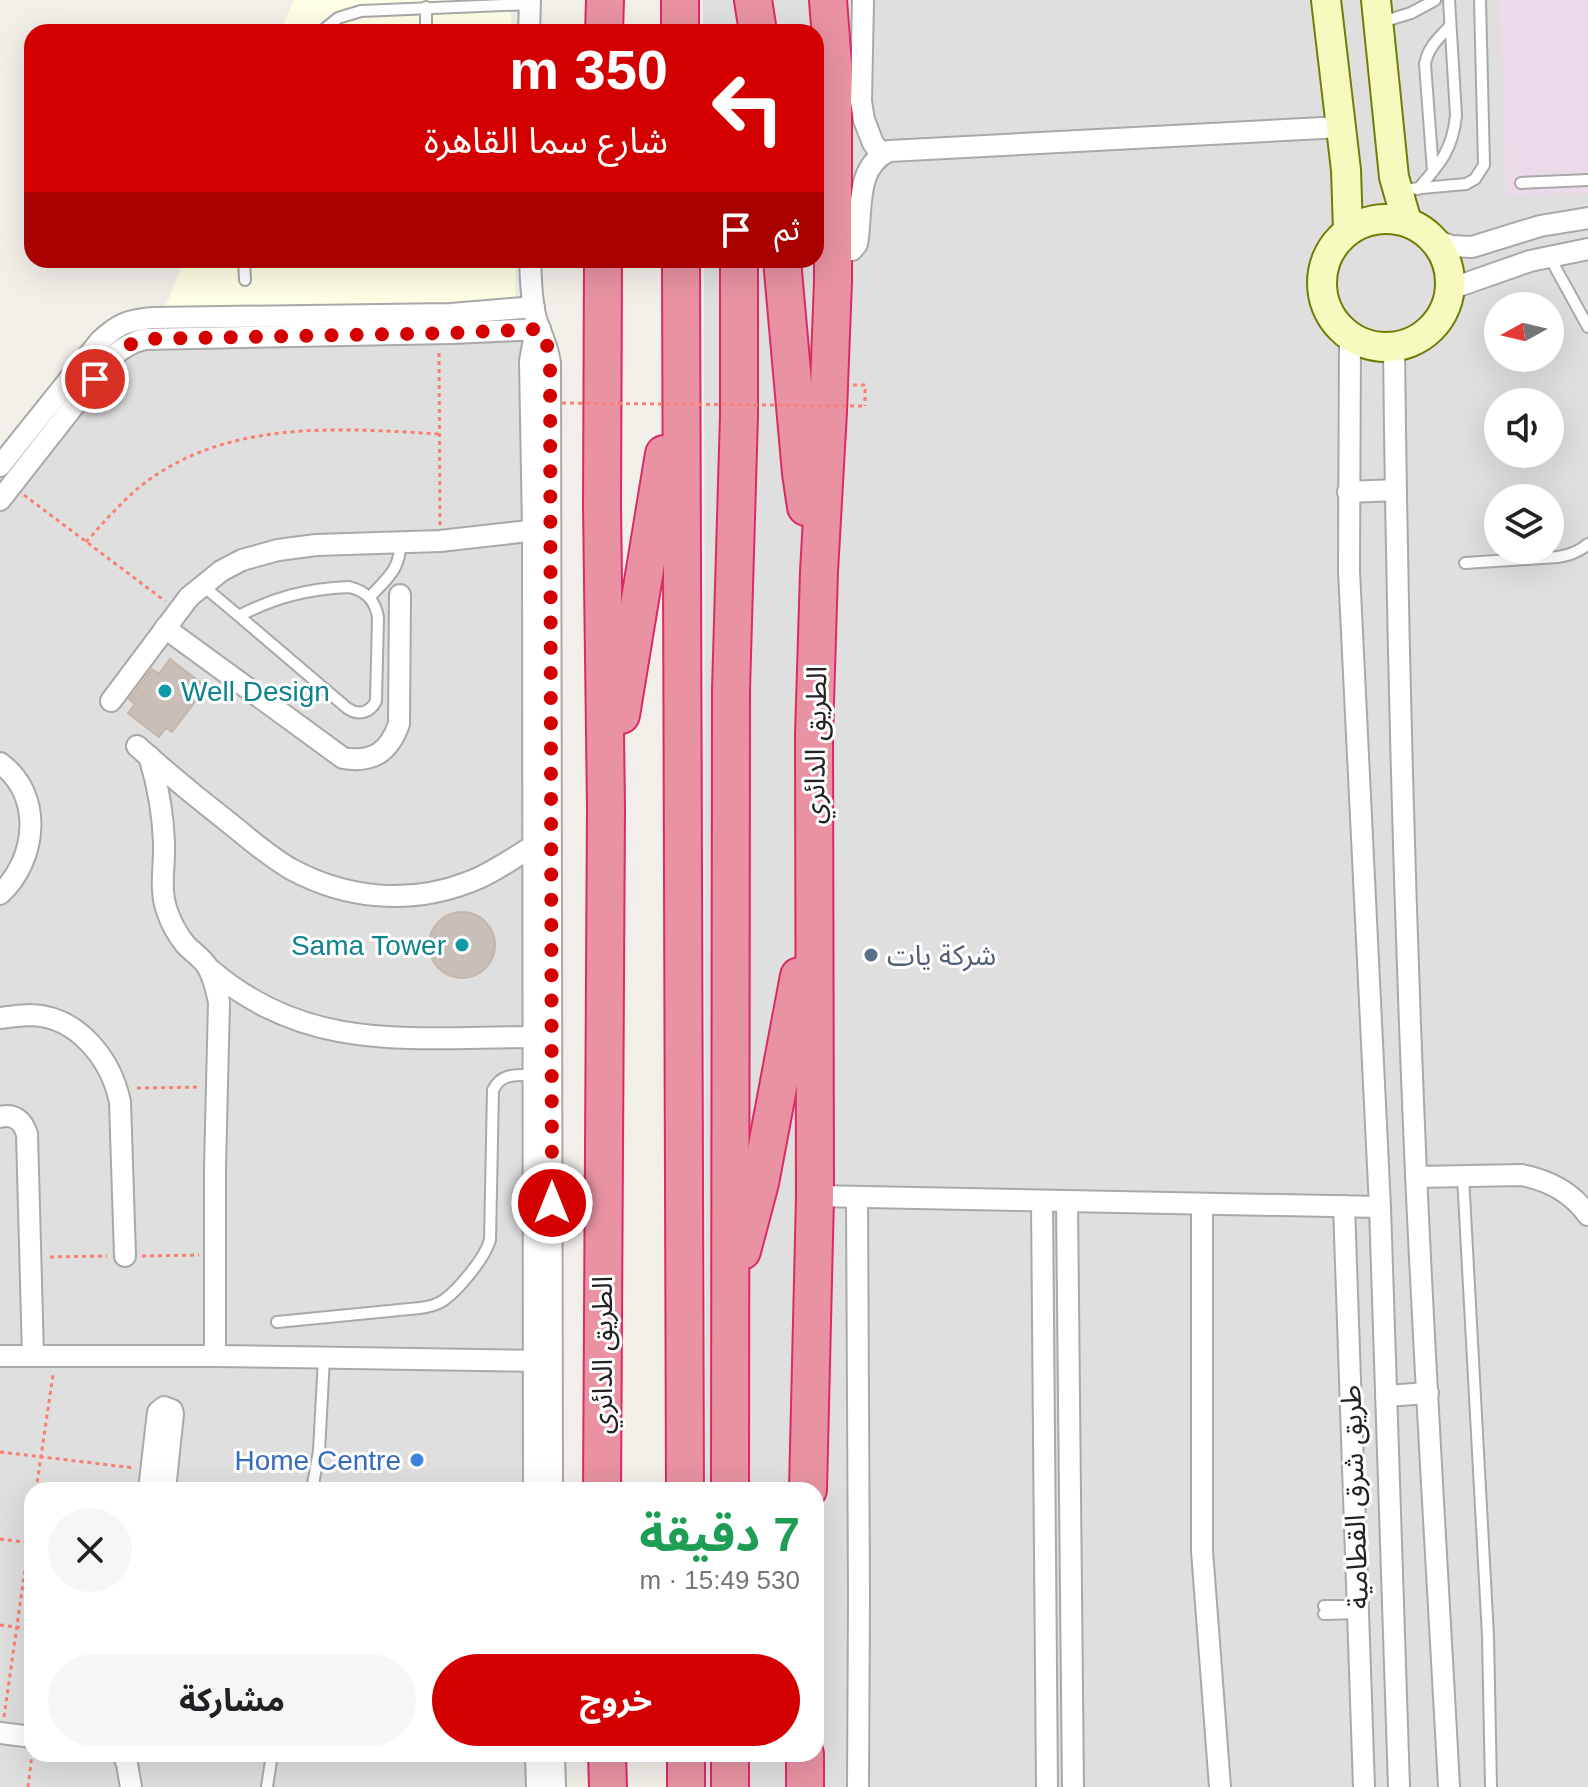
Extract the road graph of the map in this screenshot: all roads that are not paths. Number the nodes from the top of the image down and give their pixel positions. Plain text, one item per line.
1 (605, 0) edge
2 (680, 0) edge
3 (740, 0) edge
4 (753, 0) edge
5 (828, 0) edge
6 (863, 0) edge
7 (1326, 0) edge
8 (1435, 0) edge
9 (1449, 0) edge
10 (1480, 0) edge
11 (530, 2) edge
12 (426, 7) junction
13 (1377, 11) edge
14 (331, 24) edge
15 (426, 24) edge
16 (529, 24) edge
17 (604, 24) edge
18 (680, 24) edge
19 (740, 24) edge
20 (757, 24) edge
21 (1450, 26) junction
22 (1341, 127) junction
23 (881, 154) junction
24 (1346, 170) junction
25 (1433, 171) junction
26 (1588, 180) edge
27 (1403, 181) junction
28 (1521, 183) dead end
29 (1588, 218) edge
30 (1407, 222) junction
31 (1348, 230) junction
32 (1433, 239) junction
33 (1588, 249) edge
34 (834, 253) junction
35 (1549, 256) junction
36 (244, 268) edge
37 (531, 268) edge
38 (603, 268) edge
39 (681, 268) edge
40 (739, 268) edge
41 (783, 268) edge
42 (784, 268) edge
43 (245, 280) dead end
44 (1450, 289) junction
45 (534, 307) junction
46 (447, 326) junction
47 (1588, 327) edge
48 (154, 328) junction
49 (540, 329) junction
50 (1350, 337) junction
51 (1394, 348) junction
52 (682, 350) junction
53 (0, 466) edge
54 (824, 484) junction
55 (1396, 490) junction
56 (1348, 492) junction
57 (6, 493) edge
58 (542, 530) junction
59 (400, 543) junction
60 (1588, 544) edge
61 (1465, 563) dead end
62 (819, 572) junction
63 (202, 585) junction
64 (400, 595) dead end
65 (370, 597) junction
66 (239, 616) junction
67 (165, 628) junction
68 (111, 701) dead end
69 (0, 763) edge
70 (606, 808) junction
71 (533, 846) junction
72 (0, 894) edge
73 (814, 907) junction
74 (543, 949) junction
75 (207, 967) junction
76 (0, 1018) edge
77 (534, 1037) junction
78 (533, 1075) junction
79 (0, 1117) edge
80 (1463, 1176) junction
81 (1416, 1177) junction
82 (815, 1196) junction
83 (857, 1197) junction
84 (1042, 1201) junction
85 (1067, 1201) junction
86 (1202, 1204) junction
87 (1344, 1206) junction
88 (1380, 1207) junction
89 (1588, 1215) edge
90 (125, 1256) dead end
91 (729, 1290) junction
92 (277, 1322) dead end
93 (1044, 1344) junction
94 (1068, 1344) junction
95 (0, 1356) edge
96 (33, 1356) junction
97 (215, 1356) junction
98 (324, 1358) junction
99 (542, 1361) junction
100 (1428, 1393) junction
101 (1386, 1396) junction
102 (150, 1480) edge
103 (166, 1482) edge
104 (313, 1482) edge
105 (534, 1482) edge
106 (551, 1482) edge
107 (602, 1482) edge
108 (685, 1482) edge
109 (730, 1482) edge
110 (808, 1482) edge
111 (1044, 1540) junction
112 (1070, 1540) junction
113 (1358, 1609) junction
114 (1324, 1610) dead end
115 (1, 1733) edge
116 (24, 1736) edge
117 (129, 1762) edge
118 (271, 1762) edge
119 (536, 1762) edge
120 (554, 1762) edge
121 (607, 1762) edge
122 (686, 1762) edge
123 (730, 1762) edge
124 (805, 1762) edge
125 (1047, 1777) edge
126 (1072, 1777) edge
127 (131, 1787) edge
128 (267, 1787) edge
129 (537, 1787) edge
130 (555, 1787) edge
131 (608, 1787) edge
132 (686, 1787) edge
133 (730, 1787) edge
134 (805, 1787) edge
135 (858, 1787) edge
136 (1220, 1787) edge
137 (1364, 1787) edge
138 (1399, 1787) edge
139 (1449, 1787) edge
140 (1491, 1787) edge

1 - 17 highway
2 - 18 highway
3 - 19 highway
4 - 20 highway
5 - 34 highway, الطريق الدائري
6 - 23 street
7 - 22 street
8 - 13 lane
9 - 21 lane
10 - 27 lane
11 - 12 lane
11 - 16 street
12 - 14 lane
12 - 15 lane
13 - 27 street
21 - 25 lane
21 - 25 lane
22 - 23 street
22 - 24 street
23 - 34 street
24 - 27 street
24 - 31 street
25 - 27 lane
26 - 28 lane
27 - 30 street
29 - 32 street
30 - 31 street
30 - 32 street
31 - 50 street
32 - 44 street
33 - 35 street
34 - 54 highway, الطريق الدائري
35 - 44 street
35 - 47 lane
36 - 43 lane
37 - 45 street
38 - 70 highway, الطريق الدائري
39 - 52 highway
40 - 91 highway
41 - 62 highway
42 - 54 highway
44 - 51 street
45 - 46 street
45 - 49 street
46 - 48 street
46 - 49 street
48 - 53 street
48 - 57 street
49 - 58 street
50 - 51 street
50 - 56 street
51 - 55 street
52 - 70 highway
52 - 108 highway
54 - 62 highway, الطريق الدائري
55 - 56 street
55 - 81 street
56 - 88 street
58 - 59 street
58 - 71 street
58 - 74 street
59 - 63 street
59 - 65 lane
60 - 61 lane
62 - 73 highway, الطريق الدائري
63 - 66 lane
63 - 67 street
64 - 67 street
65 - 66 lane
65 - 66 lane
67 - 68 street
69 - 72 street
70 - 107 highway, الطريق الدائري
71 - 74 street
71 - 75 street
73 - 82 highway, الطريق الدائري
73 - 91 highway
74 - 77 street
74 - 99 street
75 - 77 street
75 - 97 street
76 - 90 street
77 - 78 street
78 - 92 lane
78 - 99 street
79 - 96 street
80 - 81 street
80 - 89 street
80 - 140 lane
81 - 100 street
82 - 83 street
82 - 110 highway, الطريق الدائري
83 - 84 street
83 - 135 street
84 - 85 street
84 - 93 street
85 - 86 street
85 - 94 street
86 - 87 street
86 - 136 street
87 - 88 street
87 - 113 street, طريق شرق القطامية
88 - 101 street
91 - 109 highway
93 - 94 street
93 - 111 street
94 - 112 street
95 - 96 street
96 - 97 street
97 - 98 street
98 - 99 street
98 - 104 lane
99 - 105 street
99 - 106 street
100 - 101 street
100 - 139 street
101 - 138 street
102 - 103 street
111 - 112 street
111 - 125 street
112 - 126 street
113 - 114 lane
113 - 137 street, طريق شرق القطامية
115 - 116 street
117 - 127 street
118 - 128 lane
119 - 129 street
120 - 130 street
121 - 131 highway
122 - 132 highway
123 - 133 highway
124 - 134 highway
125 - 126 street

